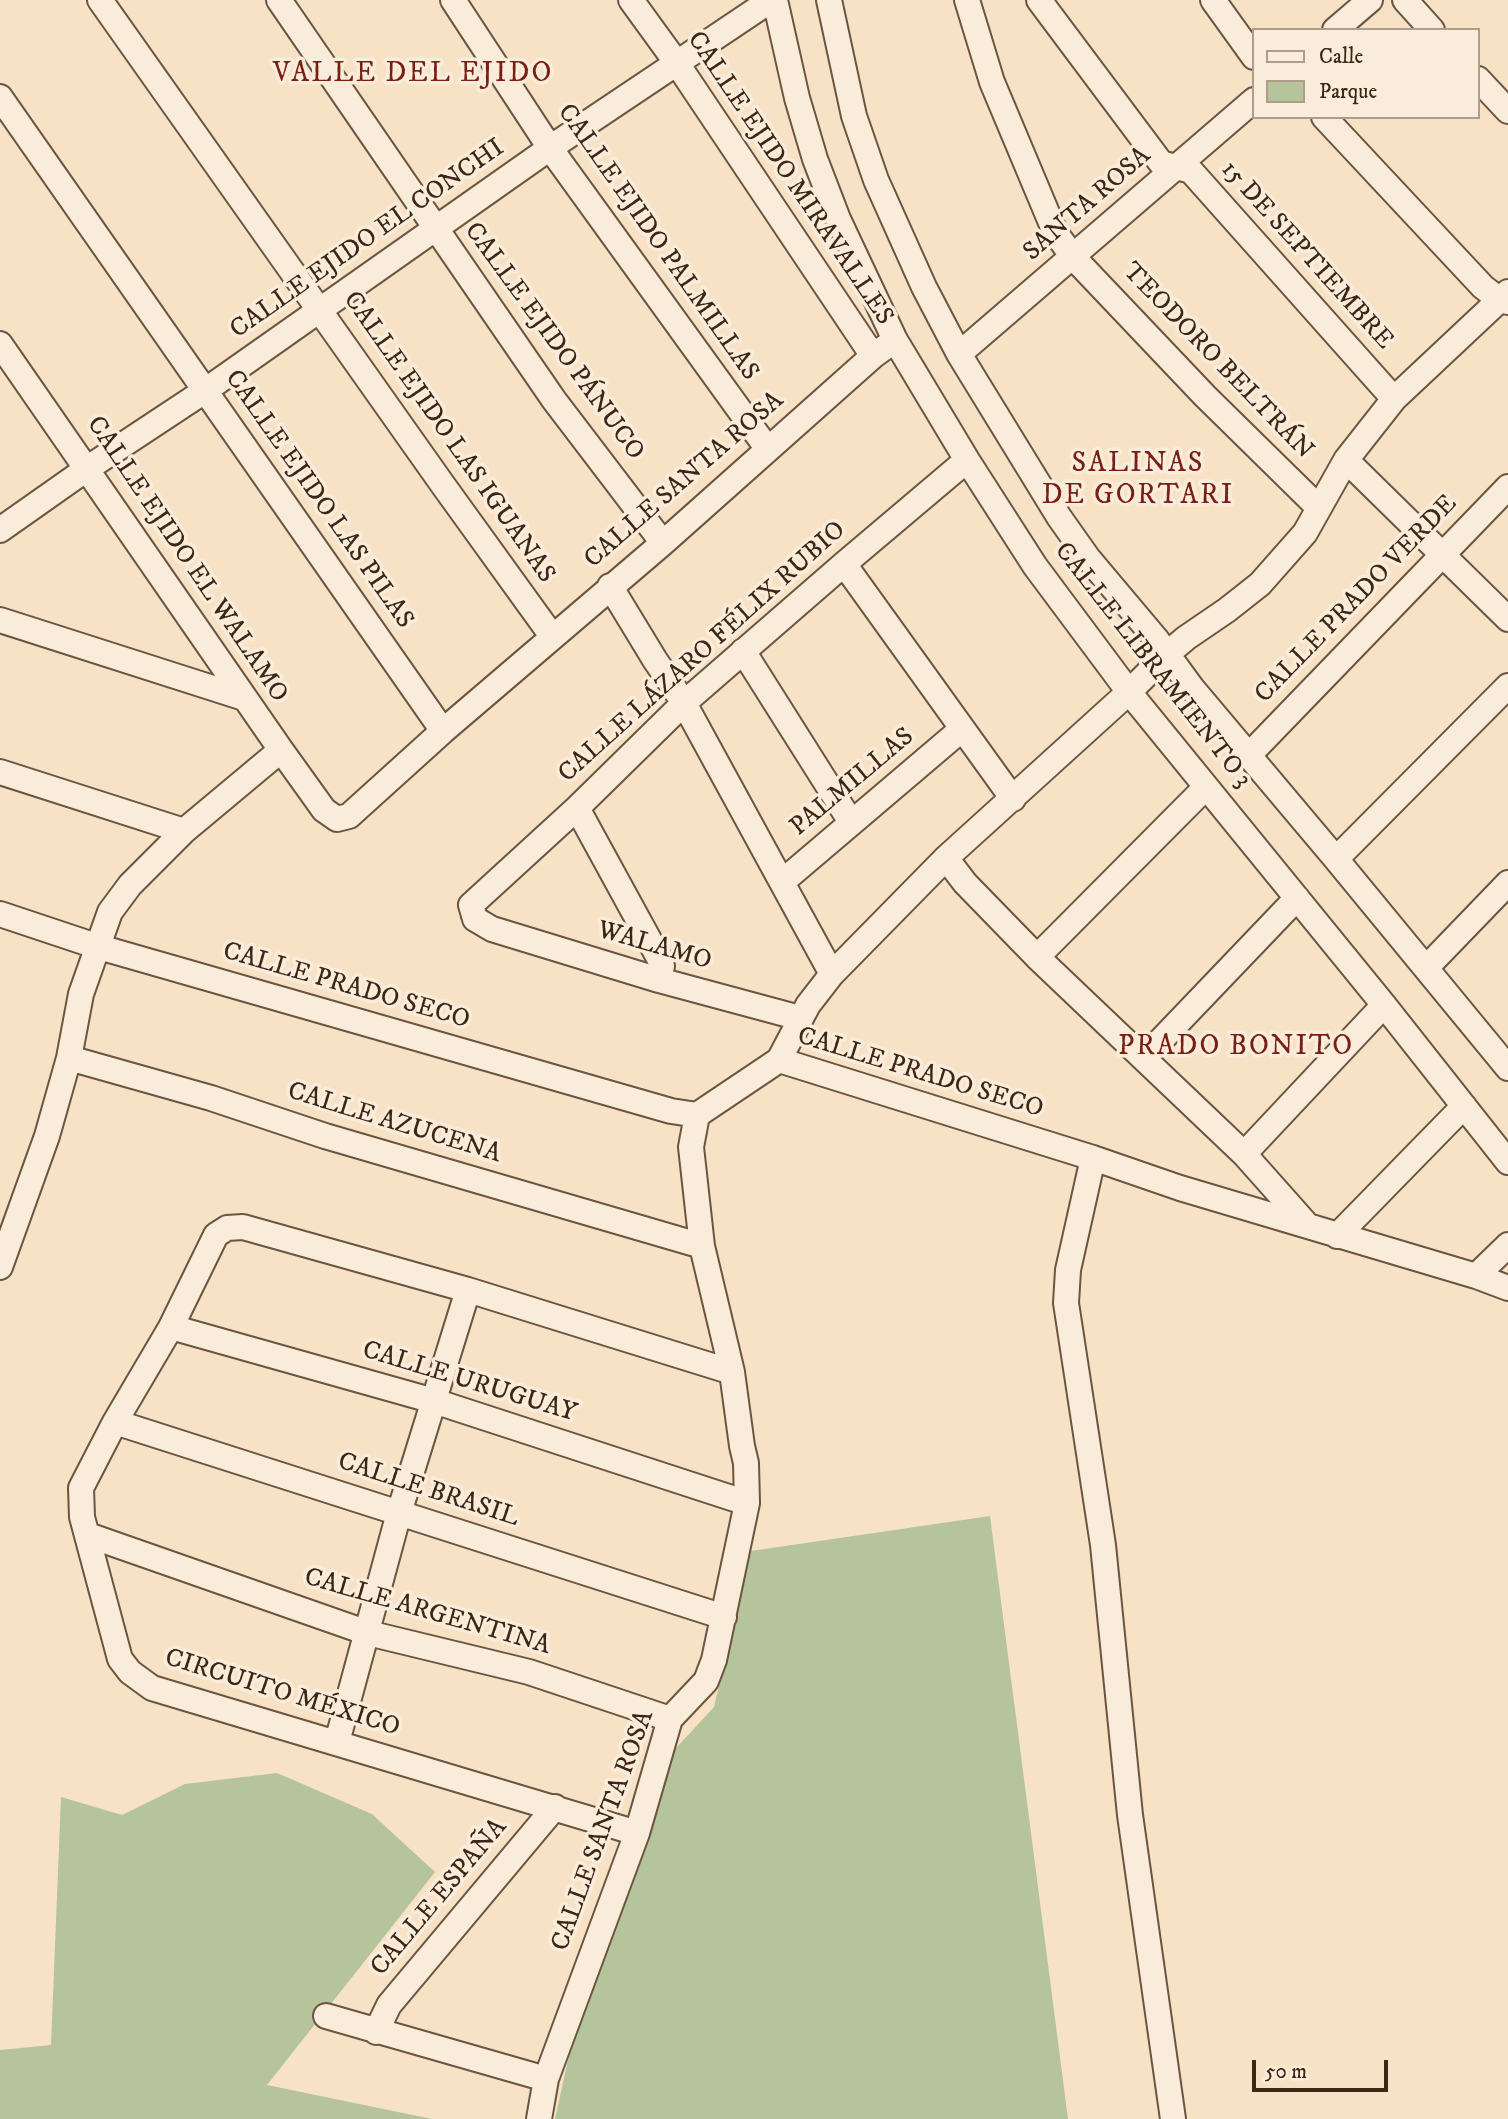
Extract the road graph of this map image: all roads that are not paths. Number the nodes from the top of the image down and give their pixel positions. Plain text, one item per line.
1 (100, 0) edge
2 (279, 0) edge
3 (453, 0) edge
4 (631, 0) edge
5 (773, 0) edge
6 (829, 0) edge
7 (967, 0) edge
8 (1039, 0) edge
9 (1213, 0) edge
10 (1370, 0) edge
11 (1405, 0) edge
12 (1337, 28) edge
13 (1430, 28) edge
14 (1252, 54) edge
15 (676, 62) junction
16 (1480, 81) edge
17 (0, 97) edge
18 (1252, 102) edge
19 (1508, 111) edge
20 (1326, 119) edge
21 (550, 148) junction
22 (1177, 168) junction
23 (435, 228) junction
24 (1073, 257) junction
25 (1505, 298) edge
26 (321, 310) junction
27 (895, 340) junction
28 (0, 344) edge
29 (959, 354) junction
30 (873, 356) junction
31 (206, 390) junction
32 (1394, 399) junction
33 (767, 448) junction
34 (967, 460) junction
35 (1346, 460) junction
36 (88, 468) junction
37 (1508, 487) edge
38 (1319, 508) junction
39 (0, 530) edge
40 (663, 543) junction
41 (1442, 554) junction
42 (844, 564) junction
43 (610, 586) junction
44 (1508, 619) edge
45 (0, 620) edge
46 (552, 636) junction
47 (743, 651) junction
48 (1166, 655) junction
49 (1508, 686) edge
50 (1129, 692) junction
51 (244, 698) junction
52 (684, 703) junction
53 (962, 729) junction
54 (443, 731) junction
55 (281, 750) junction
56 (1249, 755) junction
57 (0, 772) edge
58 (1206, 787) junction
59 (1013, 799) junction
60 (577, 808) junction
61 (324, 810) joint
62 (852, 822) junction
63 (184, 831) junction
64 (946, 858) junction
65 (1336, 859) junction
66 (782, 882) junction
67 (1508, 883) edge
68 (1297, 898) junction
69 (0, 915) edge
70 (492, 929) joint
71 (99, 947) junction
72 (1037, 957) junction
73 (1426, 968) junction
74 (832, 974) junction
75 (659, 980) junction
76 (1384, 1005) junction
77 (800, 1018) junction
78 (69, 1058) junction
79 (1144, 1058) junction
80 (779, 1060) junction
81 (1506, 1061) edge
82 (1464, 1106) junction
83 (697, 1115) junction
84 (1244, 1154) junction
85 (1093, 1158) junction
86 (1508, 1162) edge
87 (1308, 1226) junction
88 (1337, 1236) junction
89 (1508, 1245) edge
90 (702, 1246) junction
91 (0, 1268) edge
92 (1476, 1276) junction
93 (1508, 1288) edge
94 (468, 1290) junction
95 (171, 1327) junction
96 (732, 1373) junction
97 (434, 1401) junction
98 (115, 1422) junction
99 (747, 1503) junction
100 (399, 1513) junction
101 (88, 1535) junction
102 (724, 1617) junction
103 (368, 1633) junction
104 (670, 1719) junction
105 (337, 1742) junction
106 (555, 1807) junction
107 (637, 1833) junction
108 (326, 2017) dead end
109 (376, 2032) junction
110 (546, 2079) junction
111 (539, 2119) edge
112 (1173, 2119) edge

1 - 26 street, CALLE EJIDO LAS IGUANAS
2 - 23 street, CALLE EJIDO PÁNUCO
3 - 21 street, CALLE EJIDO PALMILLAS
4 - 15 street, CALLE EJIDO MIRAVALLES
5 - 15 street, CALLE EJIDO EL CONCHI
5 - 27 street, CALLE LIBRAMIENTO 3
6 - 29 street, CALLE LIBRAMIENTO 3
7 - 24 street, TEODORO BELTRÁN
8 - 22 street, 15 DE SEPTIEMBRE
9 - 14 street
10 - 12 street
11 - 13 street
15 - 21 street, CALLE EJIDO EL CONCHI
15 - 30 street, CALLE EJIDO MIRAVALLES
16 - 19 street
17 - 31 street, CALLE EJIDO LAS PILAS
18 - 22 street, SANTA ROSA
20 - 25 street
21 - 23 street, CALLE EJIDO EL CONCHI
21 - 33 street, CALLE EJIDO PALMILLAS
22 - 24 street, SANTA ROSA
22 - 32 street, 15 DE SEPTIEMBRE
23 - 26 street, CALLE EJIDO EL CONCHI
23 - 40 street, CALLE EJIDO PÁNUCO
24 - 29 street, SANTA ROSA
24 - 38 street, TEODORO BELTRÁN
25 - 32 street
26 - 31 street, CALLE EJIDO EL CONCHI
26 - 46 street, CALLE EJIDO LAS IGUANAS
27 - 30 street, CALLE SANTA ROSA
27 - 34 street, CALLE LIBRAMIENTO 3
28 - 36 street, CALLE EJIDO EL WALAMO
29 - 48 street, CALLE LIBRAMIENTO 3
30 - 33 street, CALLE SANTA ROSA
31 - 36 street, CALLE EJIDO EL CONCHI
31 - 54 street, CALLE EJIDO LAS PILAS
32 - 35 street
33 - 40 street, CALLE SANTA ROSA
34 - 42 street, CALLE LÁZARO FÉLIX RUBIO
34 - 50 street, CALLE LIBRAMIENTO 3
35 - 38 street
35 - 41 street
36 - 39 street, CALLE EJIDO EL CONCHI
36 - 51 street, CALLE EJIDO EL WALAMO
37 - 41 street, CALLE PRADO VERDE
38 - 48 street
40 - 43 street, CALLE SANTA ROSA
41 - 44 street
41 - 56 street, CALLE PRADO VERDE
42 - 47 street, CALLE LÁZARO FÉLIX RUBIO
42 - 53 street
43 - 46 street, CALLE SANTA ROSA
43 - 52 street
45 - 51 street
46 - 54 street, CALLE SANTA ROSA
47 - 52 street, CALLE LÁZARO FÉLIX RUBIO
47 - 62 street
48 - 50 street
48 - 56 street, CALLE LIBRAMIENTO 3
49 - 65 street
50 - 58 street, CALLE LIBRAMIENTO 3
50 - 59 street
51 - 55 street, CALLE EJIDO EL WALAMO
52 - 60 street, CALLE LÁZARO FÉLIX RUBIO
52 - 66 street
53 - 59 street
53 - 62 street, PALMILLAS
54 - 61 street, CALLE SANTA ROSA
55 - 61 street, CALLE EJIDO EL WALAMO
55 - 63 street
56 - 65 street, CALLE LIBRAMIENTO 3
57 - 63 street
58 - 68 street, CALLE LIBRAMIENTO 3
58 - 72 street
59 - 64 street
60 - 70 street, CALLE LÁZARO FÉLIX RUBIO
60 - 75 street
62 - 66 street, PALMILLAS
63 - 71 street
64 - 72 street
64 - 74 street
65 - 73 street, CALLE LIBRAMIENTO 3
66 - 74 street
67 - 73 street
68 - 76 street, CALLE LIBRAMIENTO 3
68 - 79 street
69 - 71 street, CALLE PRADO SECO
70 - 75 street, WALAMO
71 - 78 street
71 - 83 street, CALLE PRADO SECO
72 - 79 street
73 - 81 street, CALLE LIBRAMIENTO 3
74 - 77 street
75 - 77 street, WALAMO
76 - 82 street, CALLE LIBRAMIENTO 3
76 - 84 street
77 - 80 street
78 - 90 street, CALLE AZUCENA
78 - 91 street
79 - 84 street
80 - 83 street, CALLE PRADO SECO
80 - 85 street, CALLE PRADO SECO
82 - 86 street, CALLE LIBRAMIENTO 3
82 - 88 street
83 - 90 street, CALLE SANTA ROSA
84 - 87 street
85 - 87 street, CALLE PRADO SECO
85 - 112 street
87 - 88 street, CALLE PRADO SECO
88 - 92 street, CALLE PRADO SECO
89 - 92 street
90 - 96 street, CALLE SANTA ROSA
92 - 93 street, CALLE PRADO SECO
94 - 95 street, CIRCUITO MÉXICO
94 - 96 street
94 - 97 street
95 - 97 street, CALLE URUGUAY
95 - 98 street, CIRCUITO MÉXICO
96 - 99 street, CALLE SANTA ROSA
97 - 99 street, CALLE URUGUAY
97 - 100 street
98 - 100 street, CALLE BRASIL
98 - 101 street, CIRCUITO MÉXICO
99 - 102 street, CALLE SANTA ROSA
100 - 102 street, CALLE BRASIL
100 - 103 street
101 - 103 street, CALLE ARGENTINA
101 - 105 street, CIRCUITO MÉXICO
102 - 104 street, CALLE SANTA ROSA
103 - 104 street, CALLE ARGENTINA
103 - 105 street
104 - 107 street, CALLE SANTA ROSA
105 - 106 street, CIRCUITO MÉXICO
106 - 107 street, CIRCUITO MÉXICO
106 - 109 street, CALLE ESPAÑA
107 - 110 street, CALLE SANTA ROSA
108 - 109 street
109 - 110 street
110 - 111 street, CALLE SANTA ROSA

